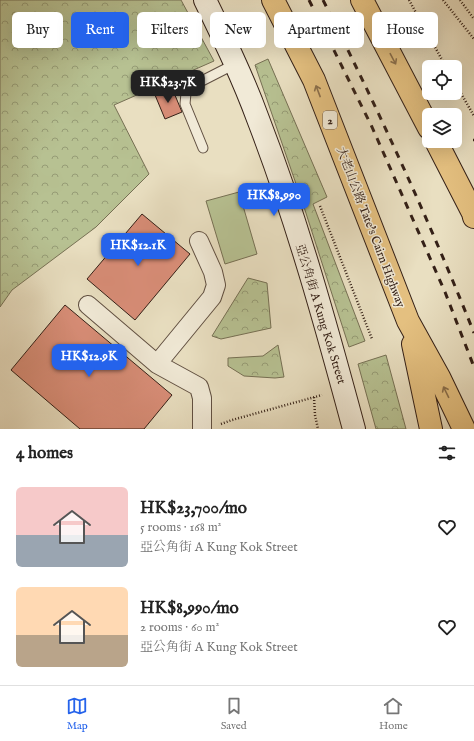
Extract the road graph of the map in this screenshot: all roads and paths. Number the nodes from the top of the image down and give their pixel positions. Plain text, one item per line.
1 (205, 0) edge
2 (273, 0) edge
3 (362, 0) edge
4 (409, 0) edge
5 (443, 0) edge
6 (460, 0) edge
7 (474, 19) edge
8 (474, 39) edge
9 (442, 60) edge
10 (235, 64) junction
11 (462, 95) edge
12 (422, 115) edge
13 (474, 116) edge
14 (203, 148) dead end
15 (440, 148) edge
16 (320, 206) dead end
17 (474, 215) edge
18 (199, 241) dead end
19 (88, 305) dead end
20 (408, 321) junction
21 (372, 339) dead end
22 (157, 364) junction
23 (327, 394) dead end
24 (314, 397) junction
25 (210, 428) edge
26 (318, 429) edge
27 (354, 429) edge
28 (431, 429) edge
29 (464, 429) edge

1 - 10 main road, 亞公角街 A Kung Kok Street
20 -> 2 highway, 大老山公路 Tate's Cairn Highway / 2
3 -> 12 highway
4 - 9 path
5 - 8 path
6 - 7 path
10 - 14 lane
10 - 27 main road, 亞公角街 A Kung Kok Street
11 - 13 path
15 - 17 highway
16 - 21 path
18 - 22 street
19 - 22 street
20 - 28 highway
29 -> 20 highway, 大老山公路 Tate's Cairn Highway / 2
22 - 25 street
23 - 24 path
24 - 25 path
24 - 26 path

